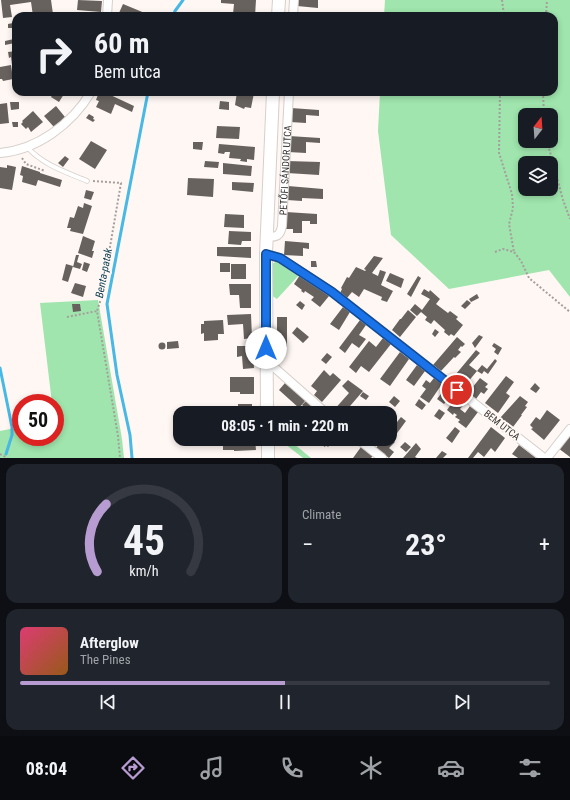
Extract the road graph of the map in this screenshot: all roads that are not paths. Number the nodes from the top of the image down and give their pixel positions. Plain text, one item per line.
1 (108, 0) edge
2 (279, 0) edge
3 (294, 0) edge
4 (107, 12) edge
5 (278, 12) edge
6 (293, 12) edge
7 (88, 96) edge
8 (274, 96) edge
9 (289, 96) edge
10 (27, 147) junction
11 (0, 153) edge
12 (87, 181) road end
13 (267, 238) junction
14 (266, 254) junction
15 (266, 364) junction
16 (267, 406) edge
17 (318, 406) edge
18 (570, 430) edge
19 (268, 446) edge
20 (367, 446) edge
21 (268, 458) edge
22 (382, 458) edge
23 (545, 458) edge

1 - 4 street
2 - 5 main road
3 - 6 street
7 - 10 street
8 - 13 main road, PETŐFI SÁNDOR UTCA
9 - 13 street, PETŐFI SÁNDOR UTCA
10 - 11 street
10 - 12 lane
13 - 14 main road, PETŐFI SÁNDOR UTCA
14 - 15 main road, PETŐFI SÁNDOR UTCA
14 - 23 street, BEM UTCA
15 - 16 main road, PETŐFI SÁNDOR UTCA
15 - 17 street
18 - 23 street
19 - 21 main road
20 - 22 street

